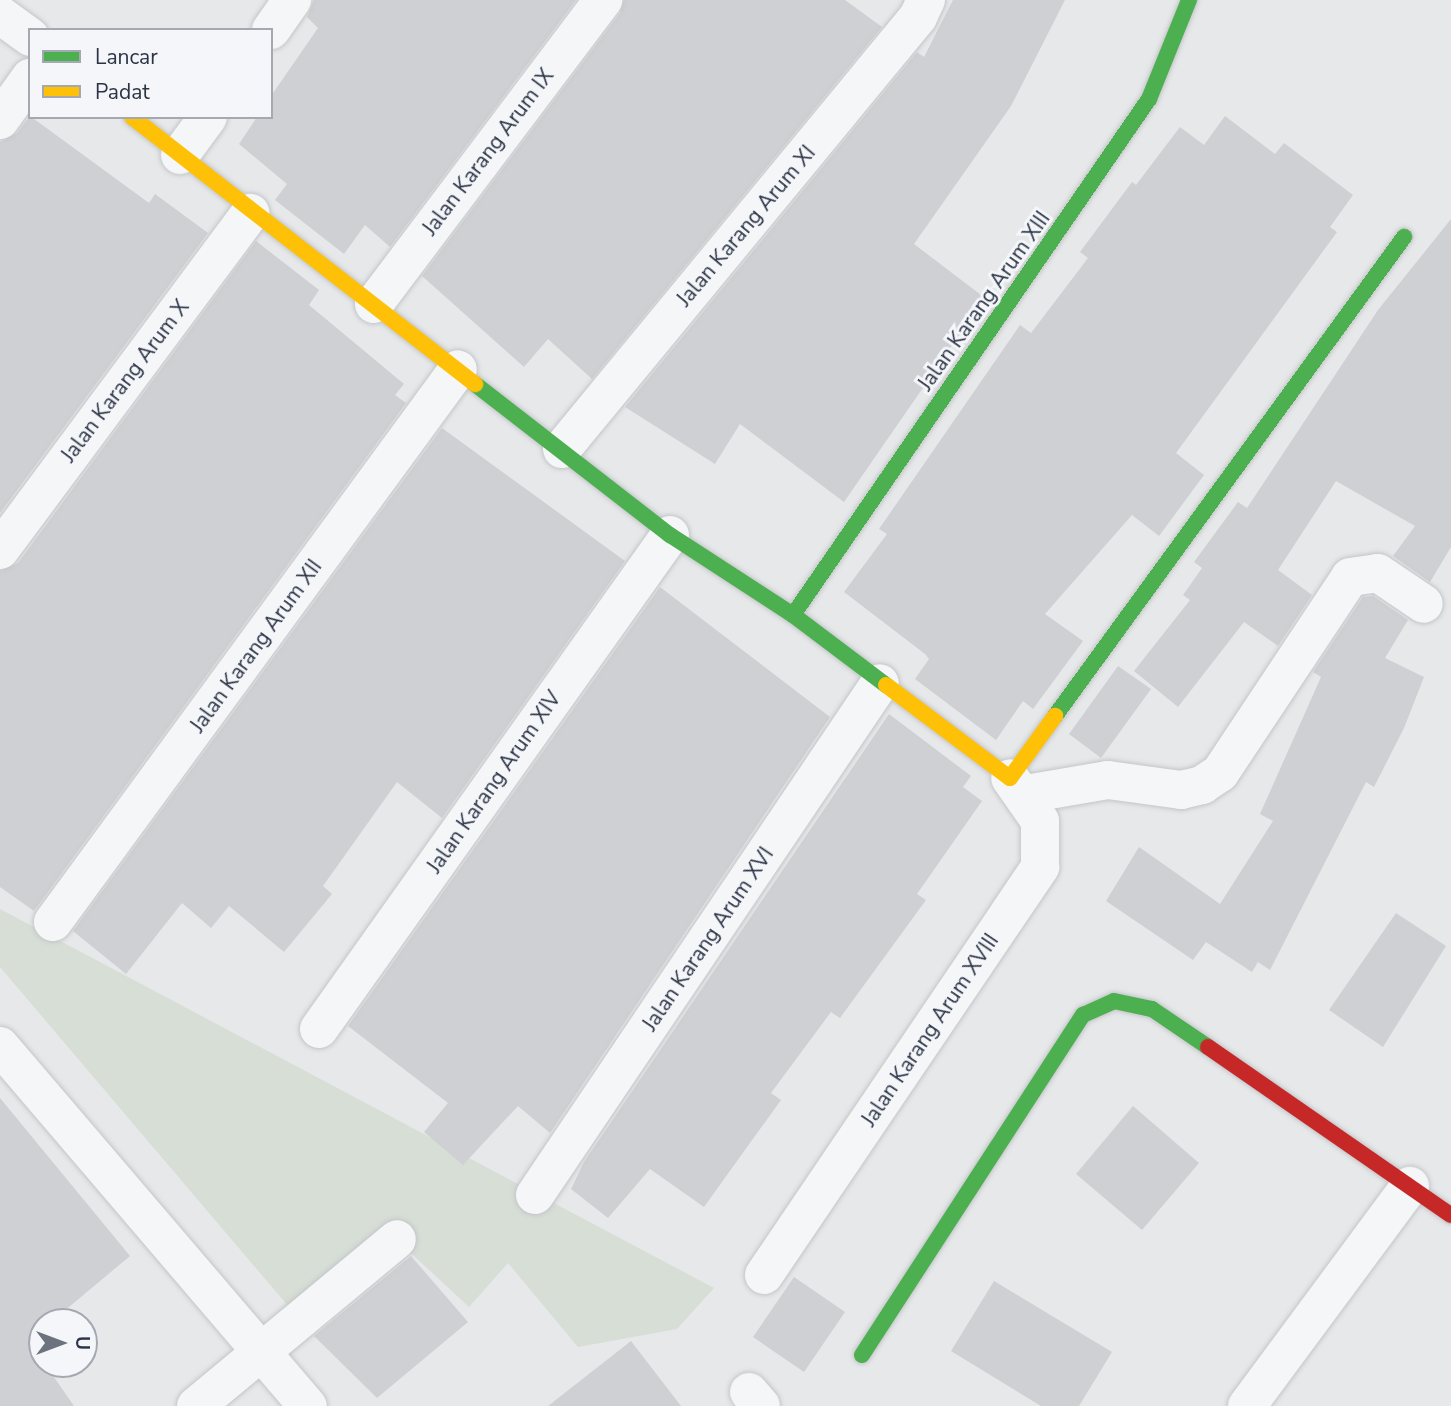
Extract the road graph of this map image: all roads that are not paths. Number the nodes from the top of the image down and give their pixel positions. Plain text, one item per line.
1 (292, 0) edge
2 (603, 0) edge
3 (926, 0) edge
4 (1189, 0) edge
5 (0, 15) edge
6 (272, 28) edge
7 (28, 36) edge
8 (28, 81) edge
9 (135, 119) edge
10 (207, 119) edge
11 (0, 120) edge
12 (180, 155) junction
13 (250, 213) junction
14 (1404, 237) dead end
15 (374, 304) junction
16 (458, 369) junction
17 (562, 449) junction
18 (670, 535) junction
19 (0, 550) edge
20 (1424, 604) dead end
21 (793, 615) junction
22 (880, 683) junction
23 (1018, 786) junction
24 (53, 922) dead end
25 (319, 1029) dead end
26 (0, 1046) edge
27 (1410, 1186) junction
28 (535, 1195) dead end
29 (1451, 1215) edge
30 (397, 1239) dead end
31 (764, 1275) dead end
32 (260, 1353) junction
33 (862, 1355) dead end
34 (196, 1406) edge
35 (307, 1406) edge
36 (1247, 1406) edge

1 - 6 street
2 - 15 street, Jalan Karang Arum IX
3 - 17 street, Jalan Karang Arum XI
4 - 21 street, Jalan Karang Arum XIII
5 - 7 street
8 - 11 street
9 - 12 street
10 - 12 street
12 - 13 street
13 - 15 street
13 - 19 street, Jalan Karang Arum X
14 - 23 street
15 - 16 street
16 - 17 street
16 - 24 street, Jalan Karang Arum XII
17 - 18 street
18 - 21 street
18 - 25 street, Jalan Karang Arum XIV
20 - 23 street
21 - 22 street
22 - 23 street
22 - 28 street, Jalan Karang Arum XVI
23 - 31 street, Jalan Karang Arum XVIII
26 - 32 street
27 - 29 street
27 - 33 street
27 - 36 street
30 - 32 street
32 - 34 street
32 - 35 street

